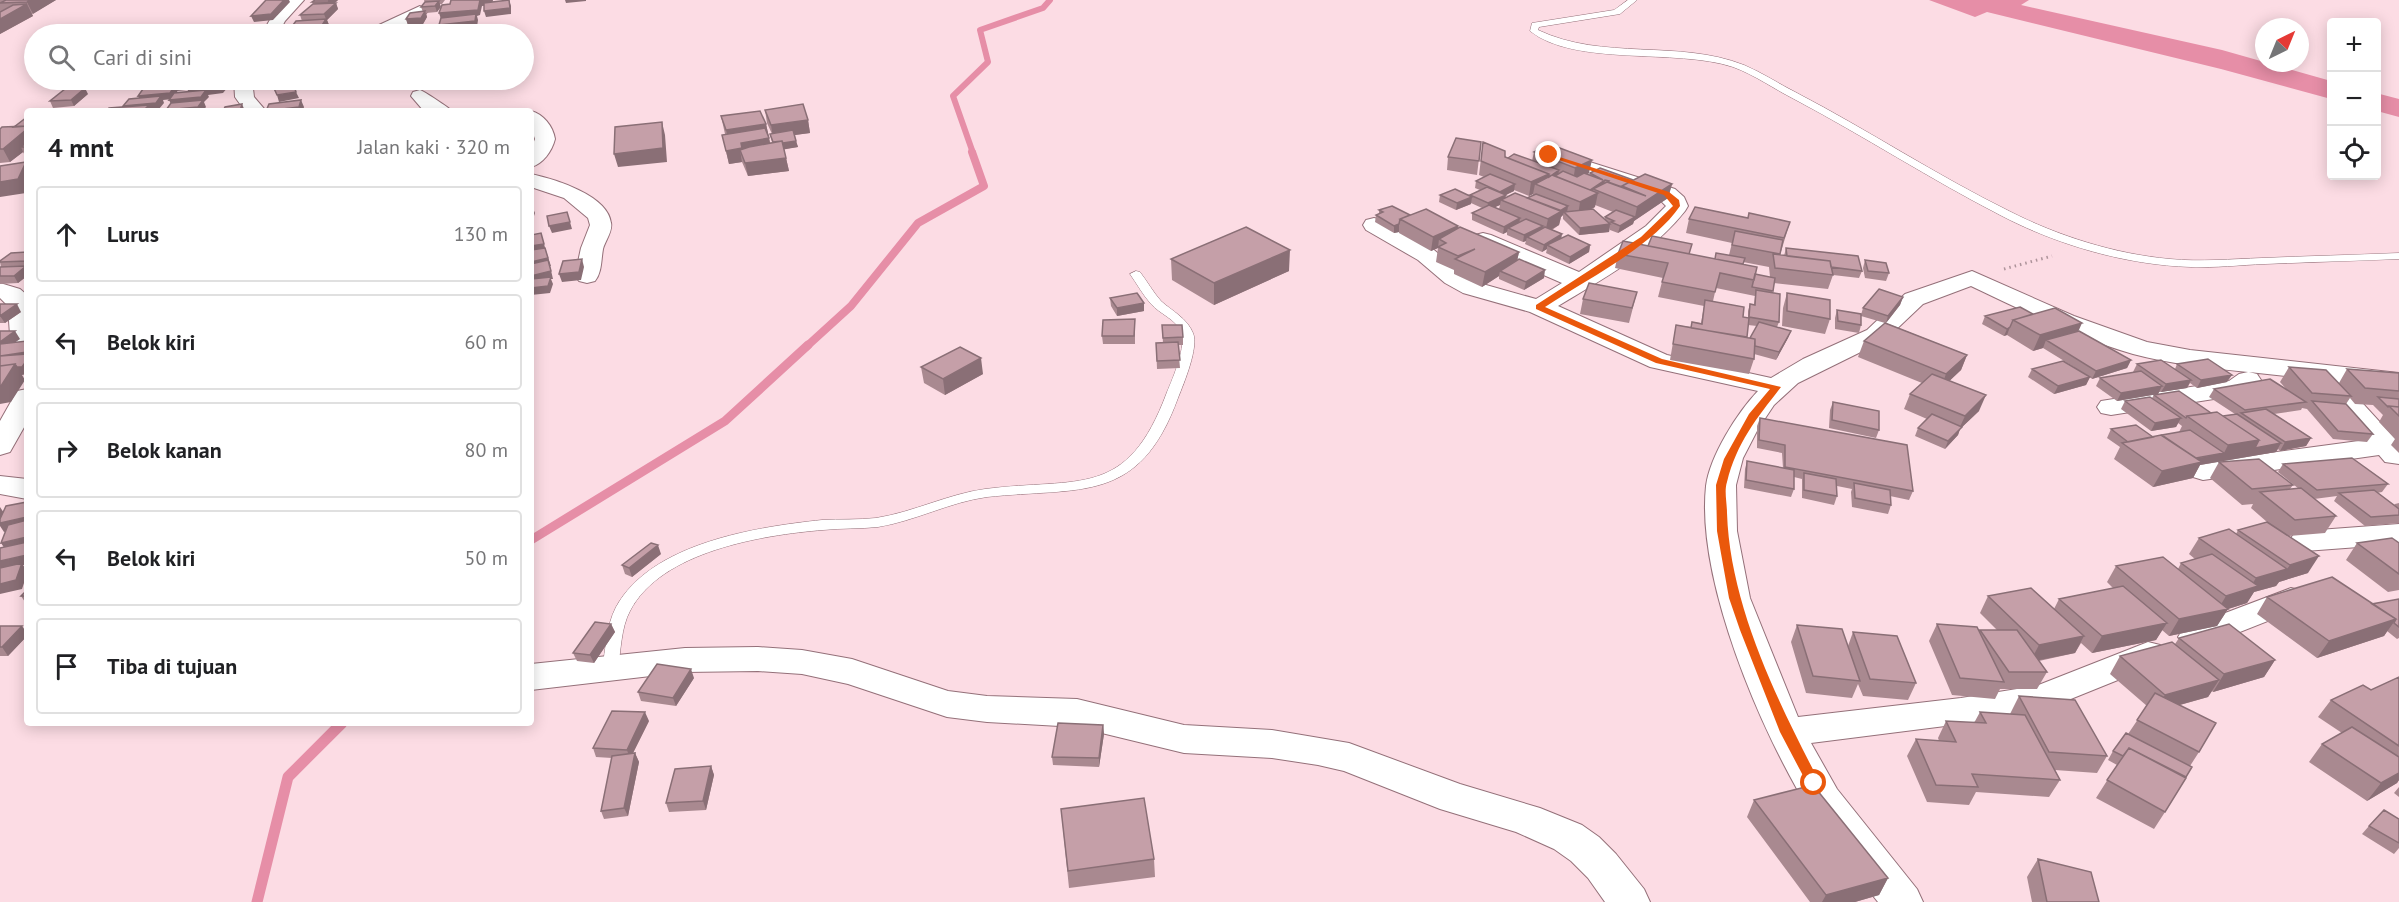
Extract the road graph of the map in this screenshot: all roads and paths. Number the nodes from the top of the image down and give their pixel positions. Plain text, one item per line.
1 (296, 0) edge
2 (1633, 0) edge
3 (420, 11) edge
4 (275, 24) edge
5 (398, 24) edge
6 (242, 90) edge
7 (420, 96) dead end
8 (252, 108) edge
9 (435, 108) edge
10 (534, 120) edge
11 (1549, 155) edge
12 (534, 158) edge
13 (534, 181) edge
14 (1374, 225) dead end
15 (1465, 231) edge
16 (2059, 254) dead end
17 (2399, 256) edge
18 (1136, 274) dead end
19 (587, 276) dead end
20 (1972, 278) junction
21 (1579, 281) junction
22 (13, 288) edge
23 (1539, 307) junction
24 (24, 336) edge
25 (2267, 367) junction
26 (2321, 372) junction
27 (2399, 381) edge
28 (1776, 387) junction
29 (24, 402) edge
30 (2111, 407) dead end
31 (0, 446) edge
32 (2393, 454) edge
33 (2203, 471) edge
34 (0, 485) edge
35 (24, 489) edge
36 (2399, 534) edge
37 (2304, 541) dead end
38 (2313, 590) edge
39 (610, 669) junction
40 (534, 677) edge
41 (1786, 732) junction
42 (1629, 902) edge
43 (1902, 902) edge

1 - 4 street
2 - 17 lane
3 - 5 street
6 - 8 street
7 - 9 street
10 - 12 street
11 - 21 street
13 - 19 street
14 - 23 street
15 - 21 street
16 - 20 path
18 - 39 lane
20 - 25 street
20 - 28 street
21 - 23 street
22 - 24 street
23 - 28 street
25 - 26 street
25 - 30 street
26 - 27 street
26 - 32 street
28 - 41 street
29 - 31 street
32 - 33 street
34 - 35 street
36 - 37 street
38 - 41 street
39 - 40 street
39 - 42 street
41 - 43 street

